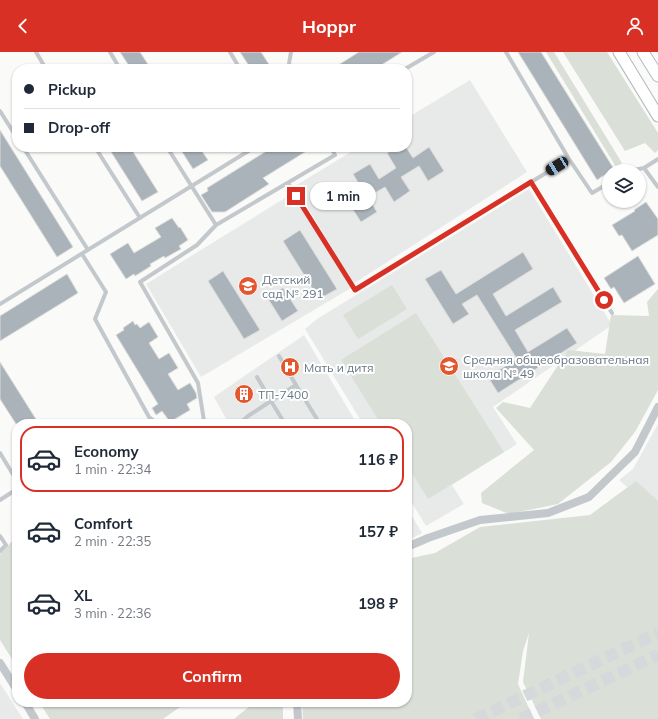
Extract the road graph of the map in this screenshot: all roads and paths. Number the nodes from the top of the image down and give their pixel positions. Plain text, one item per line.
1 (36, 52) edge
2 (110, 52) edge
3 (230, 52) edge
4 (291, 52) edge
5 (434, 52) edge
6 (506, 52) edge
7 (619, 52) edge
8 (643, 52) edge
9 (43, 64) edge
10 (117, 64) edge
11 (237, 64) edge
12 (289, 64) edge
13 (412, 65) edge
14 (658, 76) edge
15 (0, 111) edge
16 (658, 116) edge
17 (12, 130) edge
18 (26, 152) edge
19 (98, 152) edge
20 (170, 152) edge
21 (247, 152) edge
22 (334, 152) edge
23 (569, 159) junction
24 (658, 159) edge
25 (646, 167) edge
26 (646, 171) edge
27 (531, 182) junction
28 (288, 183) junction
29 (191, 187) junction
30 (602, 187) edge
31 (658, 187) edge
32 (140, 218) junction
33 (216, 225) junction
34 (88, 250) junction
35 (82, 254) junction
36 (0, 304) edge
37 (612, 313) dead end
38 (279, 356) dead end
39 (257, 377) dead end
40 (296, 385) junction
41 (271, 401) junction
42 (658, 407) edge
43 (152, 419) edge
44 (204, 419) edge
45 (245, 419) edge
46 (282, 419) edge
47 (317, 419) edge
48 (0, 453) edge
49 (12, 473) edge
50 (12, 492) edge
51 (0, 500) edge
52 (0, 536) edge
53 (412, 545) edge
54 (0, 551) edge
55 (0, 663) edge
56 (12, 682) edge
57 (27, 707) edge
58 (297, 707) edge
59 (35, 719) edge
60 (298, 719) edge

1 - 9 lane
2 - 10 lane
3 - 11 lane
4 - 12 lane
5 - 13 lane
6 - 23 lane
7 - 16 main road
8 - 14 main road
15 - 17 lane
18 - 34 lane
19 - 32 lane
20 - 29 lane
21 - 29 lane
22 - 28 lane
23 - 27 lane
23 - 30 lane
24 - 25 lane
26 - 31 lane
27 - 28 lane
27 - 37 lane
28 - 33 lane
29 - 32 lane
29 - 33 lane
32 - 34 lane
33 - 44 lane
34 - 35 lane
35 - 36 lane
35 - 43 lane
38 - 40 lane
39 - 41 lane
40 - 41 lane
40 - 47 lane
41 - 45 lane
41 - 46 lane
42 - 53 street
48 - 49 lane
50 - 51 lane
52 - 54 lane
55 - 56 street
57 - 59 street
58 - 60 street

